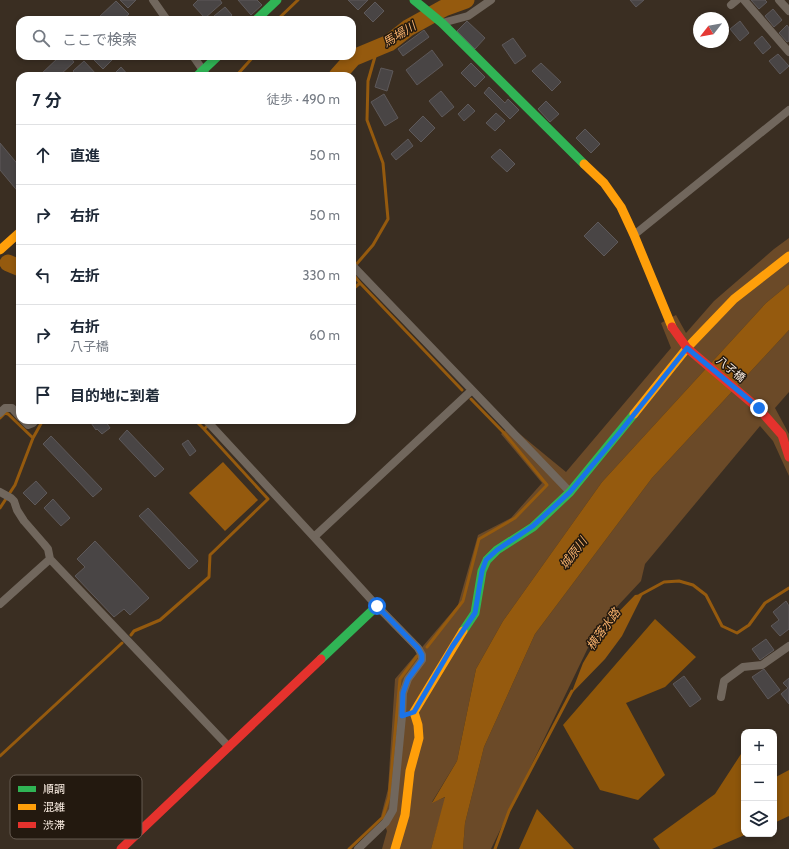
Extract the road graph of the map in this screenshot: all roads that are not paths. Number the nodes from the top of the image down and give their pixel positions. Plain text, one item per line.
1 (153, 0) edge
2 (277, 0) edge
3 (491, 0) edge
4 (744, 0) edge
5 (779, 0) edge
6 (416, 1) edge
7 (789, 11) edge
8 (165, 16) edge
9 (260, 16) edge
10 (442, 23) junction
11 (789, 51) edge
12 (195, 60) edge
13 (214, 60) edge
14 (201, 72) edge
15 (204, 72) edge
16 (789, 110) edge
17 (634, 235) junction
18 (16, 236) edge
19 (0, 250) edge
20 (789, 256) edge
21 (356, 269) edge
22 (687, 348) junction
23 (472, 390) junction
24 (16, 412) edge
25 (0, 413) edge
26 (210, 424) edge
27 (789, 457) edge
28 (570, 492) junction
29 (5, 494) edge
30 (314, 537) junction
31 (50, 559) junction
32 (0, 604) edge
33 (377, 606) junction
34 (789, 646) edge
35 (721, 697) dead end
36 (414, 712) junction
37 (402, 716) junction
38 (229, 747) junction
39 (142, 829) edge
40 (132, 839) edge
41 (121, 849) edge
42 (358, 849) edge
43 (395, 849) edge

1 - 8 street
2 - 9 street
3 - 10 street
4 - 11 street
5 - 7 street
6 - 10 street, 八子橋
10 - 17 street, 八子橋
12 - 14 street
13 - 15 street
16 - 17 street
17 - 22 street, 八子橋
18 - 19 street
20 - 22 street
21 - 23 street
22 - 27 street, 八子橋
22 - 28 street
23 - 28 street
23 - 30 street
24 - 25 street
26 - 30 street
28 - 36 street
29 - 31 street
30 - 33 street
31 - 32 street
31 - 38 street
33 - 37 street
33 - 38 street
34 - 35 street
36 - 37 street
36 - 43 street
37 - 42 street
38 - 39 street
40 - 41 street

